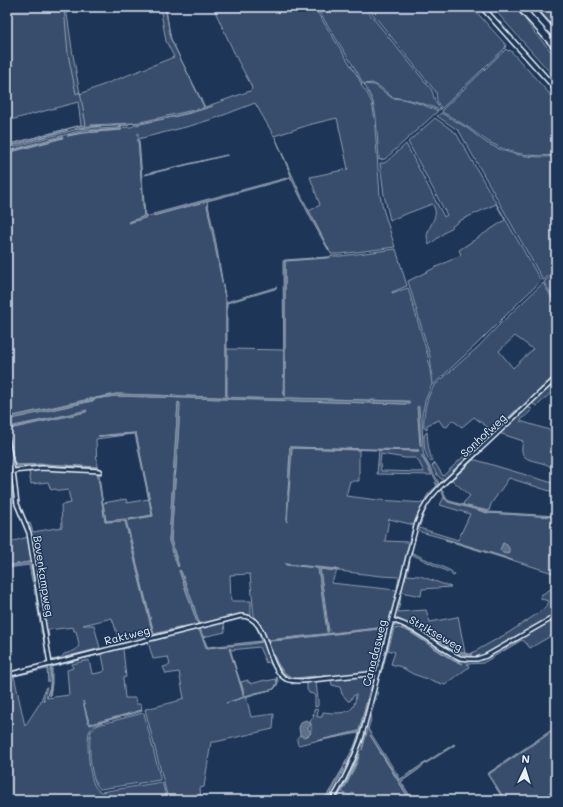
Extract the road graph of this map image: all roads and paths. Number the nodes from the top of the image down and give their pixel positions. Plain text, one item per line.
1 (482, 7) edge
2 (520, 7) edge
3 (530, 7) edge
4 (556, 36) edge
5 (556, 47) edge
6 (556, 89) edge
7 (556, 378) edge
8 (7, 439) edge
9 (13, 471) junction
10 (100, 471) dead end
11 (424, 506) joint
12 (556, 616) edge
13 (392, 620) junction
14 (50, 664) junction
15 (378, 673) junction
16 (7, 675) edge
17 (332, 800) edge

1 - 6 street
2 - 5 highway
3 - 4 highway
7 - 11 street, Sonhofweg
8 - 9 street, Bovenkampweg
9 - 10 street
9 - 14 street, Bovenkampweg
11 - 13 street, Canadasweg
12 - 13 street, Strikseweg
13 - 15 street, Canadasweg
14 - 15 street, Raktweg
14 - 16 street, Raktweg
15 - 17 street, Canadasweg

